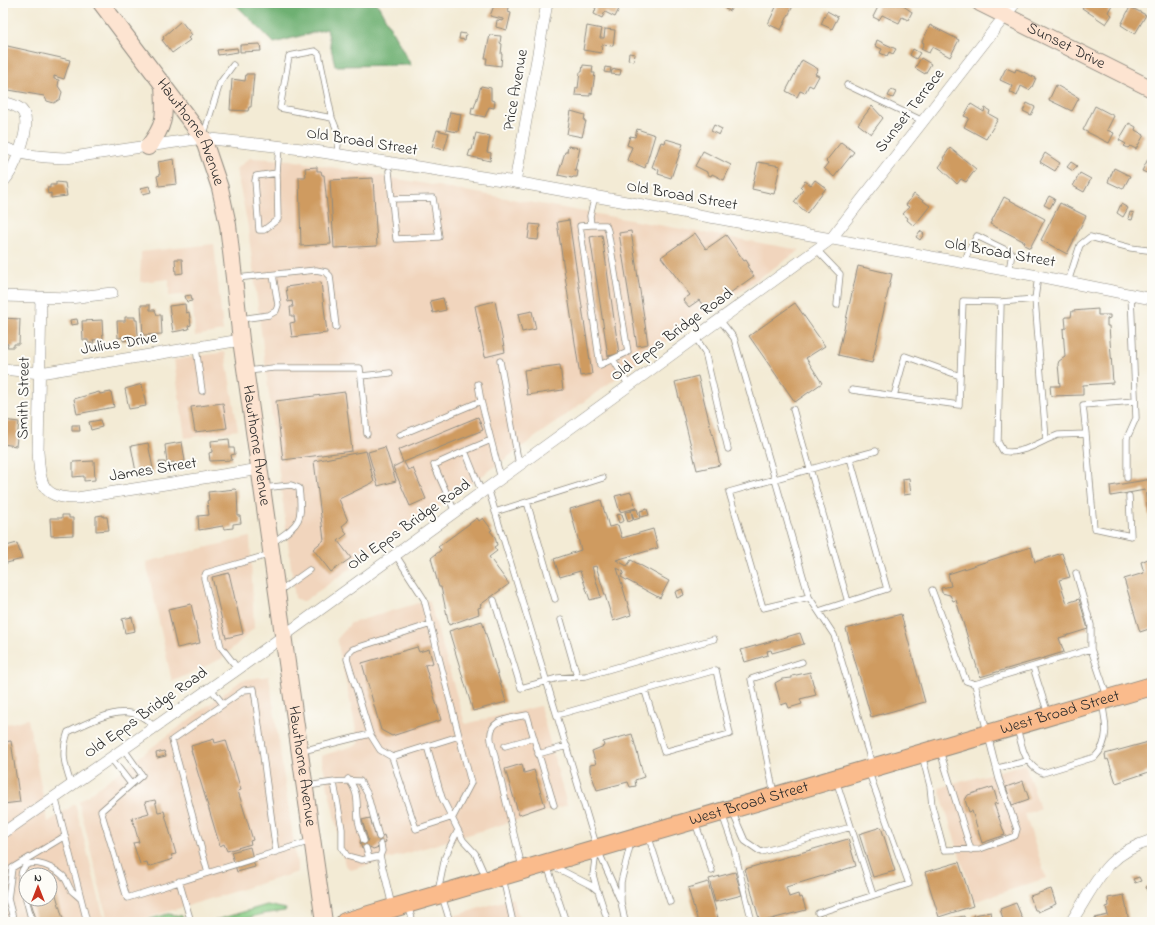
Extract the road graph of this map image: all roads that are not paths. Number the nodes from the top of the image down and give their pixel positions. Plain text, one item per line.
1 (101, 3) edge
2 (547, 3) edge
3 (980, 3) edge
4 (1015, 3) edge
5 (1005, 16) junction
6 (233, 66) dead end
7 (163, 83) junction
8 (847, 85) dead end
9 (1152, 89) edge
10 (3, 102) edge
11 (332, 118) junction
12 (923, 121) junction
13 (203, 138) junction
14 (279, 146) junction
15 (3, 147) edge
16 (148, 147) junction
17 (18, 152) junction
18 (336, 154) junction
19 (389, 171) dead end
20 (277, 173) junction
21 (3, 182) edge
22 (515, 182) junction
23 (595, 196) junction
24 (392, 199) junction
25 (591, 225) junction
26 (831, 239) junction
27 (817, 250) junction
28 (1147, 250) dead end
29 (964, 263) junction
30 (1009, 271) junction
31 (273, 275) junction
32 (1038, 276) junction
33 (234, 279) junction
34 (1068, 282) junction
35 (112, 293) dead end
36 (1132, 295) junction
37 (3, 296) edge
38 (42, 298) junction
39 (1035, 299) junction
40 (1152, 299) edge
41 (1001, 302) junction
42 (837, 304) dead end
43 (238, 320) junction
44 (720, 320) junction
45 (336, 327) dead end
46 (696, 338) junction
47 (241, 340) junction
48 (196, 348) junction
49 (613, 359) junction
50 (500, 361) dead end
51 (3, 369) edge
52 (245, 371) junction
53 (40, 373) junction
54 (390, 373) dead end
55 (361, 376) junction
56 (960, 376) junction
57 (478, 384) dead end
58 (629, 386) junction
59 (202, 390) dead end
60 (852, 390) dead end
61 (894, 396) junction
62 (481, 401) junction
63 (1135, 401) junction
64 (793, 409) dead end
65 (367, 434) dead end
66 (1086, 434) junction
67 (400, 435) dead end
68 (491, 440) junction
69 (1046, 440) junction
70 (728, 449) dead end
71 (465, 451) junction
72 (876, 451) dead end
73 (850, 458) junction
74 (519, 466) junction
75 (811, 468) junction
76 (260, 469) junction
77 (603, 478) dead end
78 (775, 478) junction
79 (1127, 478) dead end
80 (501, 479) junction
81 (263, 488) junction
82 (485, 490) junction
83 (51, 494) joint
84 (1129, 496) dead end
85 (527, 502) junction
86 (455, 512) junction
87 (495, 512) junction
88 (272, 549) junction
89 (395, 554) junction
90 (309, 570) dead end
91 (1076, 573) dead end
92 (932, 590) dead end
93 (278, 592) junction
94 (809, 597) junction
95 (555, 599) dead end
96 (494, 600) dead end
97 (848, 602) junction
98 (819, 611) junction
99 (561, 620) dead end
100 (431, 624) junction
101 (284, 634) junction
102 (714, 639) dead end
103 (1092, 649) junction
104 (802, 662) dead end
105 (1033, 666) junction
106 (238, 669) junction
107 (577, 676) junction
108 (546, 681) junction
109 (975, 684) junction
110 (1152, 686) edge
111 (210, 688) junction
112 (645, 690) junction
113 (1105, 699) junction
114 (223, 704) junction
115 (557, 715) junction
116 (1049, 715) junction
117 (1016, 725) junction
118 (154, 727) junction
119 (988, 733) junction
120 (370, 734) junction
121 (459, 736) junction
122 (533, 738) junction
123 (427, 746) junction
124 (505, 746) dead end
125 (566, 746) junction
126 (122, 748) junction
127 (939, 748) junction
128 (300, 751) junction
129 (922, 753) junction
130 (538, 754) junction
131 (110, 757) junction
132 (392, 757) junction
133 (1027, 761) junction
134 (870, 768) junction
135 (998, 768) junction
136 (836, 778) junction
137 (348, 779) junction
138 (334, 783) junction
139 (71, 784) junction
140 (131, 784) junction
141 (305, 786) junction
142 (55, 796) junction
143 (774, 796) junction
144 (554, 805) dead end
145 (726, 810) junction
146 (453, 818) junction
147 (694, 819) junction
148 (851, 827) junction
149 (458, 830) junction
150 (3, 833) edge
151 (640, 835) junction
152 (65, 836) junction
153 (379, 837) dead end
154 (1152, 840) edge
155 (313, 841) junction
156 (364, 841) dead end
157 (381, 844) dead end
158 (366, 848) dead end
159 (597, 848) junction
160 (971, 850) junction
161 (276, 852) junction
162 (380, 856) junction
163 (369, 858) junction
164 (546, 862) junction
165 (26, 867) edge
166 (47, 867) edge
167 (522, 870) junction
168 (712, 871) dead end
169 (58, 872) edge
170 (208, 873) junction
171 (495, 878) junction
172 (179, 881) junction
173 (598, 891) junction
174 (439, 894) junction
175 (873, 895) junction
176 (81, 899) junction
177 (621, 902) junction
178 (670, 902) dead end
179 (400, 906) junction
180 (28, 907) edge
181 (818, 913) dead end
182 (368, 919) edge
183 (14, 922) edge
184 (32, 922) edge
185 (87, 922) edge
186 (191, 922) edge
187 (324, 922) edge
188 (345, 922) edge
189 (413, 922) edge
190 (450, 922) edge
191 (510, 922) edge
192 (566, 922) edge
193 (608, 922) edge
194 (625, 922) edge
195 (752, 922) edge
196 (1071, 922) edge

1 - 7 main road, Hawthorne Avenue
2 - 22 street, Price Avenue
3 - 5 main road, Sunset Drive
4 - 5 street, Sunset Terrace
5 - 9 main road, Sunset Drive
5 - 12 street, Sunset Terrace
6 - 13 lane
7 - 13 main road, Hawthorne Avenue
7 - 16 main road
8 - 12 lane
10 - 17 street
11 - 11 lane
11 - 18 lane
12 - 26 street, Sunset Terrace
13 - 14 street, Old Broad Street
13 - 16 street, Old Broad Street
13 - 33 main road, Hawthorne Avenue
14 - 18 street, Old Broad Street
14 - 20 lane
15 - 17 street, Old Broad Street
16 - 17 street, Old Broad Street
17 - 21 street
18 - 22 street, Old Broad Street
19 - 24 lane
20 - 20 lane
22 - 23 street, Old Broad Street
23 - 25 lane
23 - 26 street, Old Broad Street
24 - 24 lane
25 - 49 lane
25 - 49 lane
26 - 27 street, Old Epps Bridge Road
26 - 29 street, Old Broad Street
27 - 42 lane
27 - 44 street, Old Epps Bridge Road
28 - 34 lane
29 - 30 street, Old Broad Street
29 - 30 lane
30 - 32 street, Old Broad Street
31 - 33 lane
31 - 43 lane
31 - 45 lane
32 - 34 street, Old Broad Street
32 - 39 lane
33 - 43 main road, Hawthorne Avenue
34 - 36 street, Old Broad Street
35 - 38 street
36 - 40 street, Old Broad Street
36 - 63 lane
37 - 38 street
38 - 53 street, Smith Street
39 - 41 lane
39 - 69 lane
41 - 56 lane
41 - 69 lane
43 - 47 main road, Hawthorne Avenue
44 - 46 street, Old Epps Bridge Road
44 - 78 lane
46 - 58 street, Old Epps Bridge Road
46 - 70 lane
47 - 48 street, Julius Drive
47 - 52 main road, Hawthorne Avenue
48 - 53 street, Julius Drive
48 - 59 lane
49 - 58 lane
50 - 74 lane
51 - 53 street, Julius Drive
52 - 55 lane
52 - 76 main road, Hawthorne Avenue
53 - 83 street, Smith Street
54 - 55 lane
55 - 65 lane
56 - 61 lane
56 - 61 lane
57 - 62 lane
58 - 74 street, Old Epps Bridge Road
60 - 61 lane
62 - 67 lane
62 - 68 lane
63 - 66 lane
63 - 79 lane
64 - 75 lane
66 - 69 lane
66 - 84 lane
68 - 71 lane
68 - 80 lane
71 - 82 lane
71 - 86 lane
72 - 73 lane
73 - 75 lane
73 - 97 lane
74 - 80 street, Old Epps Bridge Road
75 - 78 lane
75 - 97 lane
76 - 81 main road, Hawthorne Avenue
76 - 83 street, James Street
77 - 85 lane
78 - 94 lane
78 - 94 lane
80 - 82 street, Old Epps Bridge Road
81 - 88 main road, Hawthorne Avenue
81 - 88 lane
82 - 86 street, Old Epps Bridge Road
82 - 87 lane
85 - 87 lane
85 - 95 lane
86 - 89 street, Old Epps Bridge Road
87 - 108 lane
88 - 93 main road, Hawthorne Avenue
88 - 106 lane
89 - 100 lane
89 - 101 street, Old Epps Bridge Road
90 - 93 lane
91 - 103 lane
92 - 109 lane
93 - 101 main road, Hawthorne Avenue
94 - 98 lane
96 - 108 lane
97 - 98 lane
98 - 134 lane
99 - 107 lane
100 - 120 lane
100 - 121 lane
101 - 106 street, Old Epps Bridge Road
101 - 128 main road, Hawthorne Avenue
102 - 107 lane
103 - 105 lane
103 - 113 lane
104 - 143 lane
105 - 109 lane
105 - 116 lane
106 - 111 street, Old Epps Bridge Road
107 - 108 lane
108 - 115 lane
109 - 119 lane
110 - 113 main road, West Broad Street
111 - 114 lane
111 - 118 street, Old Epps Bridge Road
112 - 112 lane
112 - 115 lane
113 - 116 main road, West Broad Street
113 - 133 lane
114 - 161 lane
114 - 170 lane
115 - 125 lane
116 - 117 main road, West Broad Street
117 - 119 main road, West Broad Street
117 - 133 lane
118 - 126 street, Old Epps Bridge Road
118 - 139 lane
119 - 127 main road, West Broad Street
119 - 135 lane
120 - 128 lane
120 - 132 lane
121 - 123 lane
121 - 146 lane
122 - 124 lane
122 - 130 lane
122 - 167 lane
123 - 132 lane
123 - 146 lane
125 - 130 lane
125 - 159 lane
126 - 131 street, Old Epps Bridge Road
126 - 140 lane
127 - 129 main road, West Broad Street
127 - 160 lane
128 - 141 main road, Hawthorne Avenue
129 - 134 main road, West Broad Street
129 - 160 lane
130 - 144 lane
131 - 139 street, Old Epps Bridge Road
131 - 140 lane
132 - 146 lane
133 - 135 lane
134 - 136 main road, West Broad Street
134 - 175 lane
135 - 160 lane
136 - 143 main road, West Broad Street
136 - 148 lane
137 - 138 lane
137 - 153 lane
137 - 156 lane
138 - 141 lane
138 - 163 lane
139 - 142 street, Old Epps Bridge Road
140 - 172 lane
141 - 155 main road, Hawthorne Avenue
142 - 150 street, Old Epps Bridge Road
142 - 152 lane
143 - 145 main road, West Broad Street
145 - 147 main road, West Broad Street
145 - 148 lane
145 - 195 lane
146 - 149 lane
147 - 151 main road, West Broad Street
147 - 168 lane
148 - 175 lane
149 - 171 lane
149 - 174 lane
151 - 159 main road, West Broad Street
151 - 177 lane
151 - 178 lane
152 - 176 lane
152 - 183 lane
154 - 196 street
155 - 161 lane
155 - 187 main road, Hawthorne Avenue
157 - 162 lane
158 - 163 lane
159 - 164 main road, West Broad Street
159 - 173 lane
159 - 177 lane
161 - 170 lane
162 - 163 lane
162 - 179 lane
164 - 167 main road, West Broad Street
164 - 173 lane
164 - 192 lane
165 - 166 lane
167 - 171 main road, West Broad Street
169 - 176 lane
170 - 172 lane
171 - 174 main road, West Broad Street
171 - 191 lane
172 - 186 lane
173 - 193 lane
174 - 179 main road, West Broad Street
174 - 190 lane
175 - 181 lane
176 - 185 lane
177 - 194 lane
179 - 182 main road, West Broad Street
179 - 189 lane
180 - 184 lane
182 - 188 main road, West Broad Street

